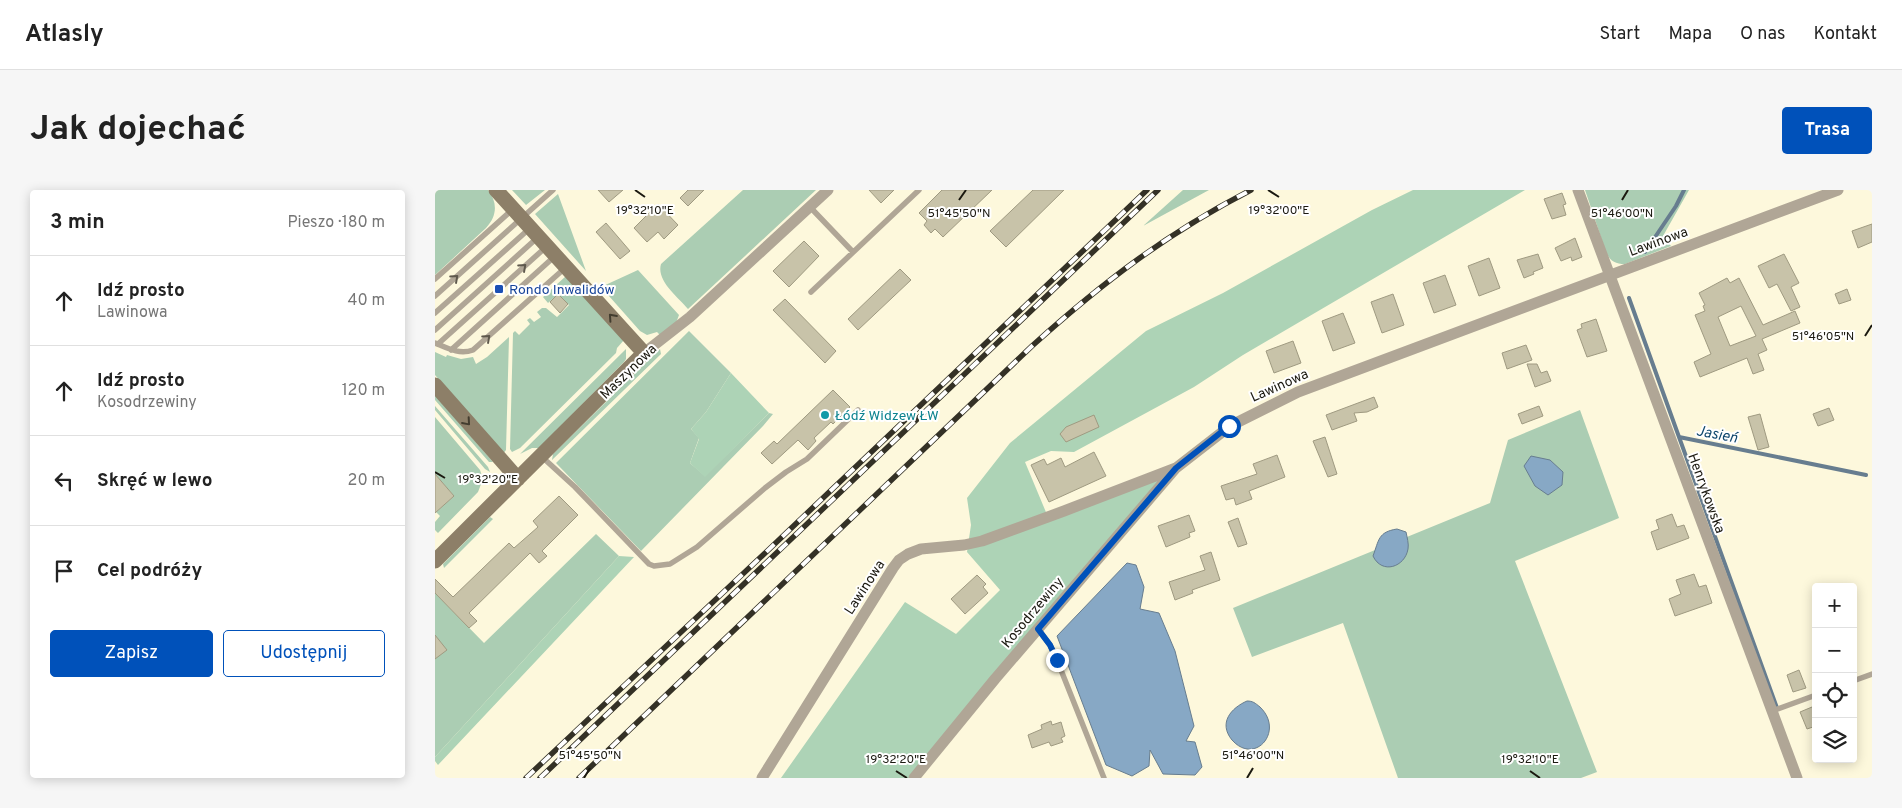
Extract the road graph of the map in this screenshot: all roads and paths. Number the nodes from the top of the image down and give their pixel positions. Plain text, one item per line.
1 (496, 190) edge
2 (553, 190) edge
3 (828, 190) edge
4 (919, 190) edge
5 (1578, 190) edge
6 (1838, 190) edge
7 (810, 207) junction
8 (534, 232) junction
9 (853, 252) junction
10 (566, 267) junction
11 (1609, 275) junction
12 (435, 279) edge
13 (811, 292) dead end
14 (435, 296) edge
15 (435, 313) edge
16 (435, 330) edge
17 (437, 343) edge
18 (451, 350) junction
19 (645, 353) junction
20 (435, 385) edge
21 (858, 410) dead end
22 (541, 456) junction
23 (1176, 468) junction
24 (518, 479) junction
25 (435, 561) edge
26 (1038, 629) junction
27 (1872, 674) edge
28 (1857, 680) edge
29 (1812, 696) edge
30 (1776, 710) junction
31 (762, 778) edge
32 (914, 778) edge
33 (1104, 778) edge
34 (1797, 778) edge

1 - 8 street
2 - 8 lane
3 - 7 street, Maszynowa
4 - 9 lane
5 - 11 street, Henrykowska
6 - 11 street, Lawinowa
7 - 9 lane
7 - 19 street, Maszynowa
8 - 10 street
8 - 12 lane
14 -> 8 lane
8 - 15 lane
8 - 16 lane
17 -> 8 lane
8 - 18 lane
9 - 13 lane
18 -> 10 lane
19 -> 10 street
11 - 23 street, Lawinowa
11 - 30 street, Henrykowska
17 - 18 lane
19 - 22 street, Maszynowa
20 -> 24 street
21 - 22 lane
22 - 24 street, Maszynowa
23 - 26 street, Kosodrzewiny
23 - 31 street, Lawinowa
24 - 25 street, Maszynowa
26 - 32 street, Kosodrzewiny
26 - 33 lane
27 - 28 lane
29 - 30 lane
30 - 34 street, Henrykowska

